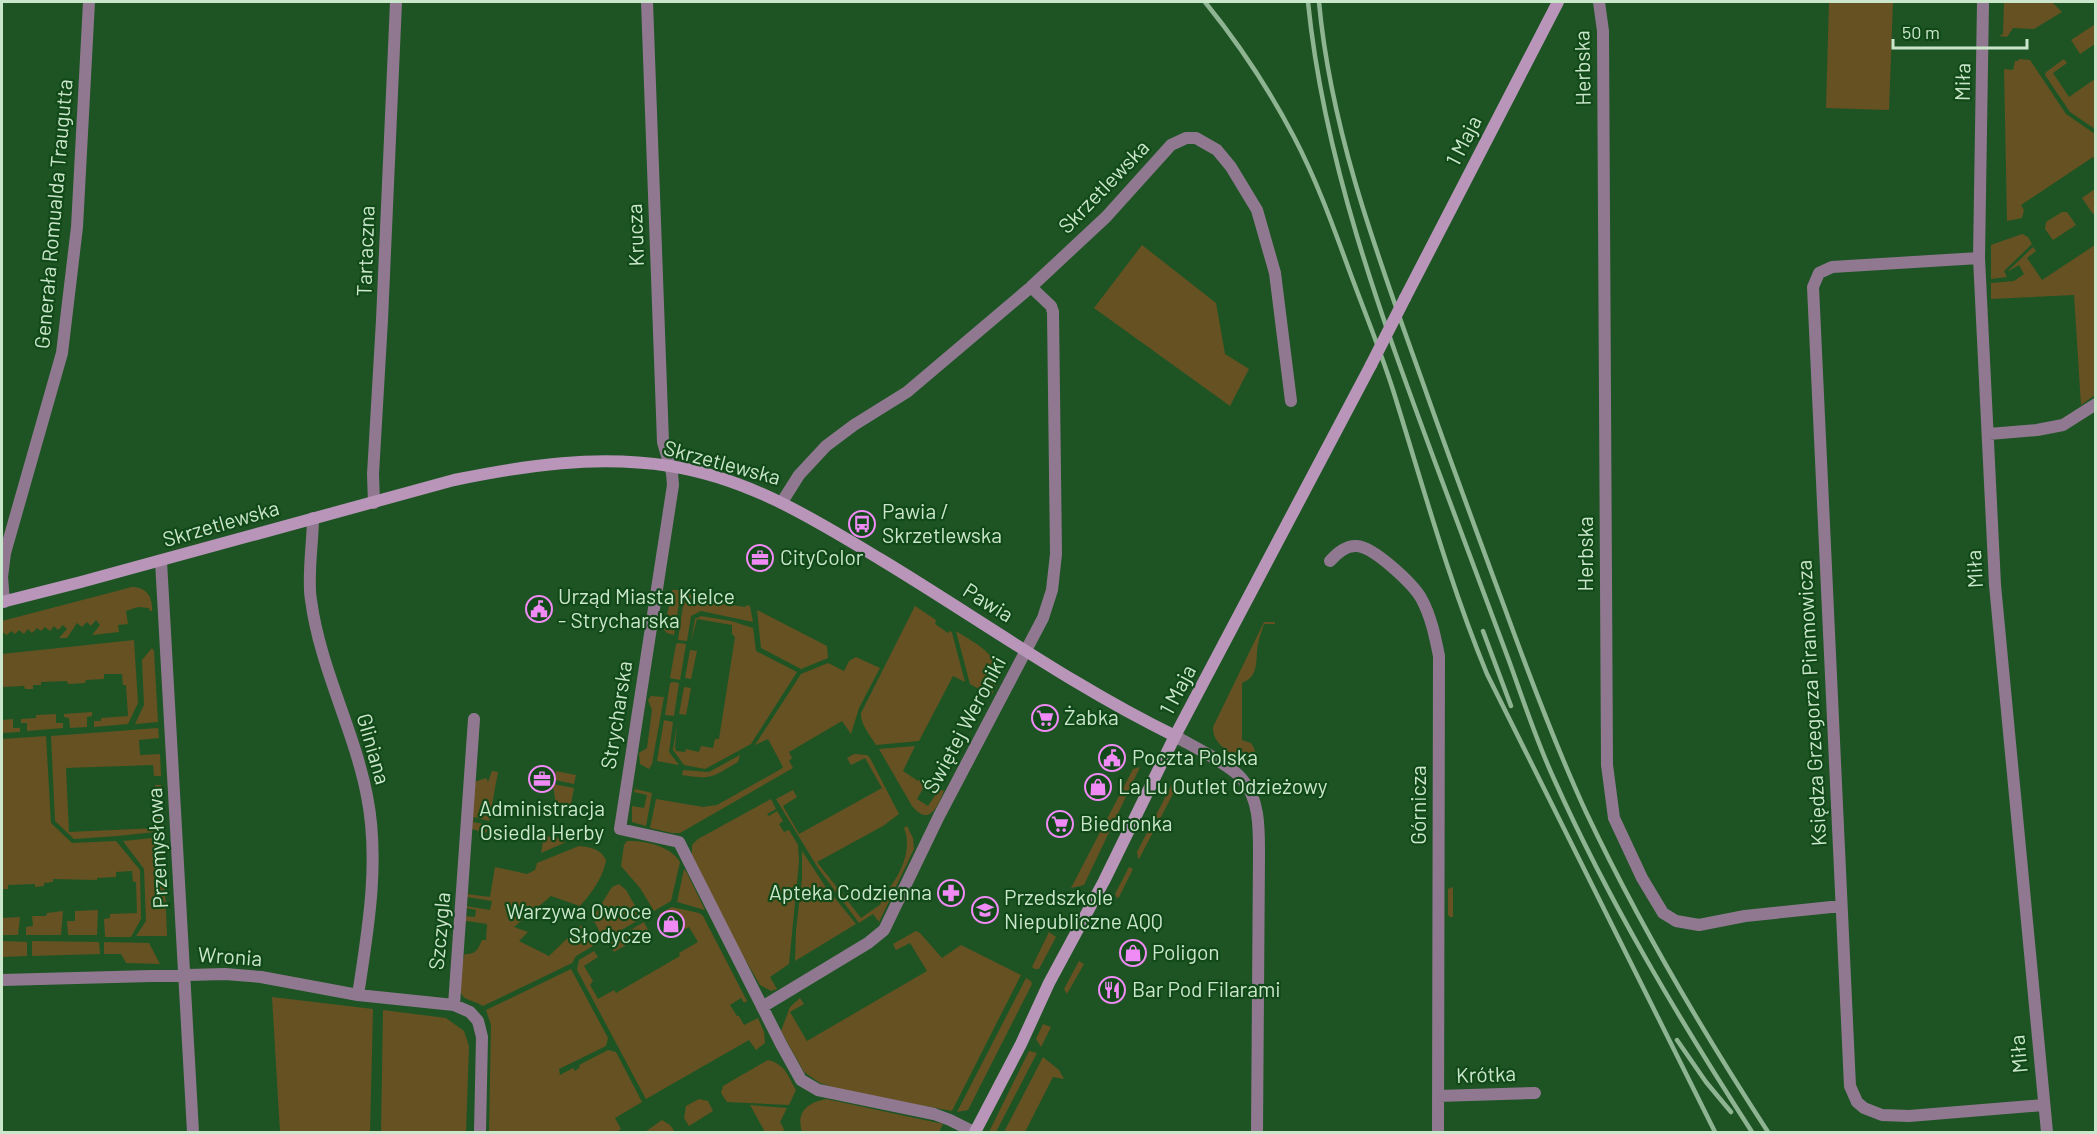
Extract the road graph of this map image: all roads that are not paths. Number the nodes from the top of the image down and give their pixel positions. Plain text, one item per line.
1 (89, 2) edge
2 (396, 2) edge
3 (647, 2) edge
4 (1558, 2) edge
5 (1599, 2) edge
6 (1983, 2) edge
7 (1979, 258) junction
8 (1031, 287) junction
9 (1291, 401) dead end
10 (2096, 404) edge
11 (1989, 434) junction
12 (670, 466) junction
13 (782, 502) junction
14 (374, 503) junction
15 (314, 518) junction
16 (161, 561) junction
17 (1330, 561) dead end
18 (3, 602) edge
19 (1026, 650) junction
20 (474, 719) dead end
21 (1175, 736) junction
22 (1841, 906) junction
23 (185, 974) junction
24 (2, 980) edge
25 (358, 994) junction
26 (454, 1005) junction
27 (762, 1007) junction
28 (1535, 1093) dead end
29 (1438, 1096) junction
30 (2044, 1105) junction
31 (193, 1132) edge
32 (480, 1132) edge
33 (975, 1132) edge
34 (1257, 1132) edge
35 (1438, 1132) edge
36 (2047, 1132) edge

1 - 18 street, Generała Romualda Traugutta
2 - 14 street, Tartaczna
3 - 12 street, Krucza
4 - 21 street, 1 Maja, bridge
5 - 22 street, Herbska
6 - 7 street, Miła
7 - 11 street, Miła
7 - 22 street, Księdza Grzegorza Piramowicza
8 - 9 street, Skrzetlewska
8 - 13 street, Skrzetlewska
8 - 19 street, Świętej Weroniki
10 - 11 street
11 - 30 street, Miła
12 - 13 street, Skrzetlewska
12 - 14 street, Skrzetlewska
12 - 27 street, Strycharska
13 - 19 street, Pawia
14 - 15 street, Skrzetlewska
15 - 16 street, Skrzetlewska
15 - 25 street, Gliniana
16 - 18 street, Skrzetlewska
16 - 23 street, Przemysłowa
17 - 29 street, Górnicza
19 - 21 street, Pawia
19 - 27 street, Świętej Weroniki
20 - 26 street, Szczygla
21 - 33 street, 1 Maja
21 - 34 street
22 - 30 street, Księdza Grzegorza Piramowicza
23 - 24 street, Wronia
23 - 25 street, Wronia
23 - 31 street, Przemysłowa
25 - 26 street, Wronia
26 - 32 street
27 - 33 street
28 - 29 street, Krótka
29 - 35 street, Górnicza
30 - 36 street, Miła

